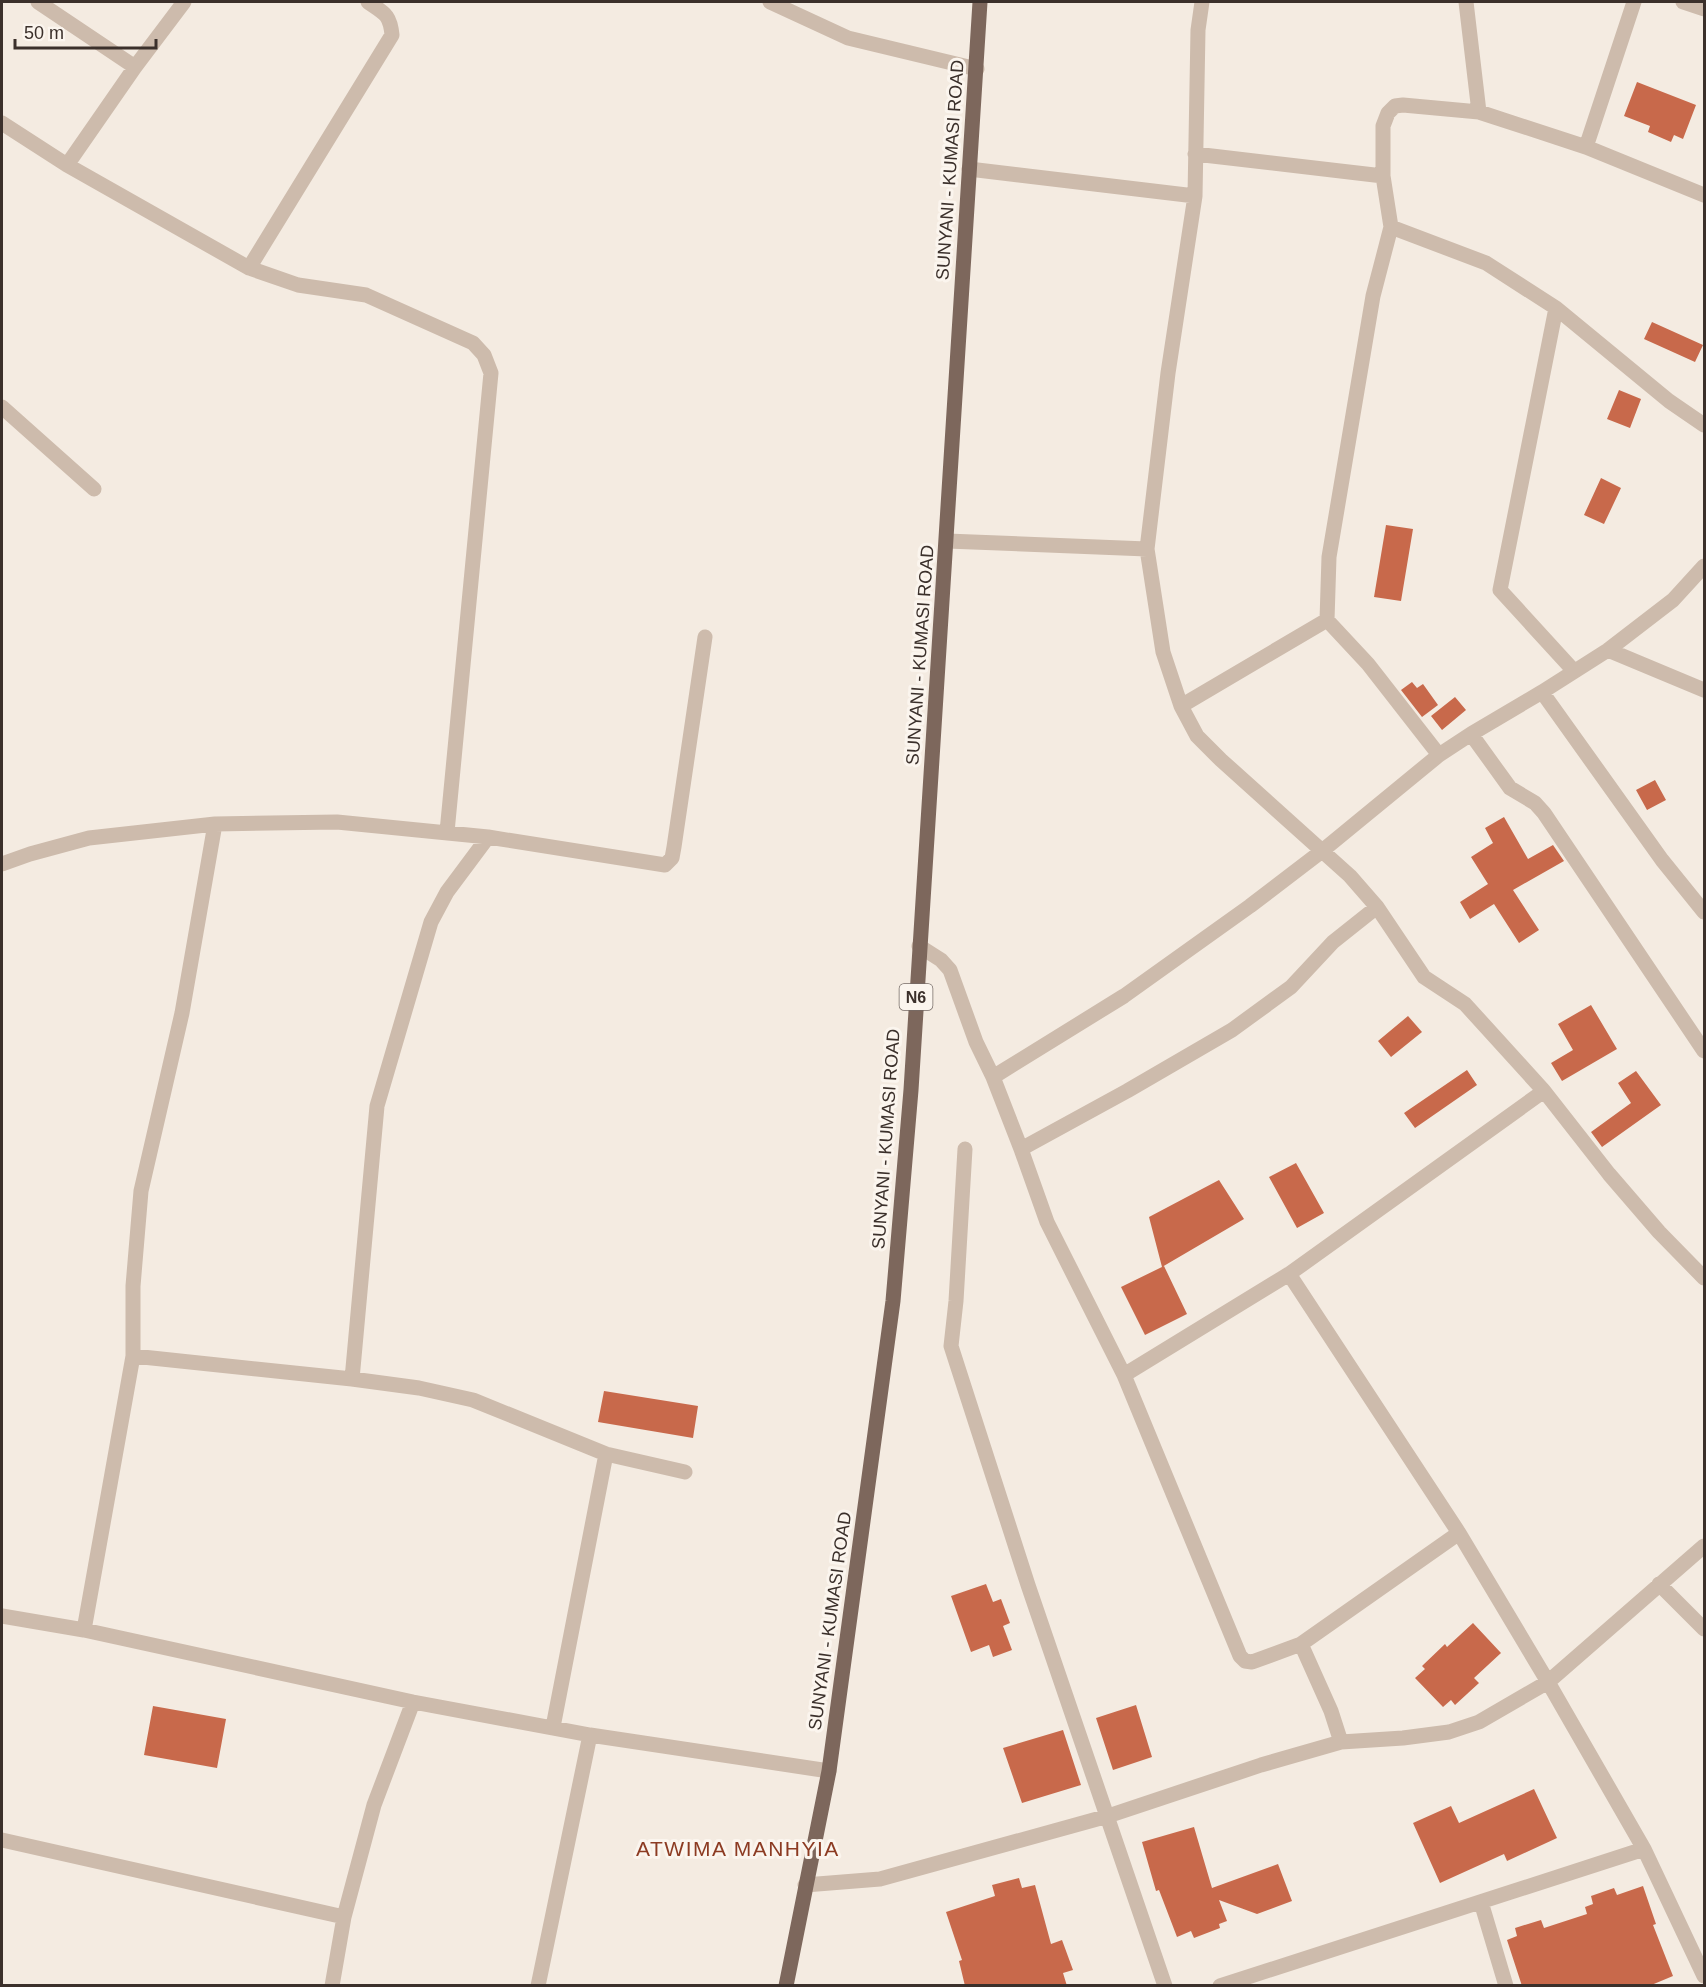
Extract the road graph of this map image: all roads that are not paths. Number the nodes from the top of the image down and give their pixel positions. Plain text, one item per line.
1 (39, 2) edge
2 (184, 2) edge
3 (368, 2) edge
4 (770, 2) edge
5 (980, 2) edge
6 (1202, 2) edge
7 (1466, 2) edge
8 (1634, 2) edge
9 (1683, 2) edge
10 (1704, 9) edge
11 (135, 67) junction
12 (977, 69) junction
13 (1479, 112) junction
14 (2, 123) edge
15 (1586, 147) junction
16 (1195, 154) junction
17 (67, 165) junction
18 (969, 169) junction
19 (1383, 176) junction
20 (1704, 195) edge
21 (1195, 196) junction
22 (1391, 227) junction
23 (249, 268) junction
24 (1557, 308) junction
25 (2, 407) edge
26 (1704, 425) edge
27 (94, 489) dead end
28 (947, 541) junction
29 (1147, 549) junction
30 (1704, 566) edge
31 (1327, 620) junction
32 (705, 637) dead end
33 (1608, 650) junction
34 (1574, 671) junction
35 (1704, 690) edge
36 (1542, 692) junction
37 (1181, 706) junction
38 (1470, 734) junction
39 (1439, 755) junction
40 (215, 824) junction
41 (447, 832) junction
42 (488, 837) junction
43 (1322, 851) junction
44 (2, 864) edge
45 (1377, 907) junction
46 (1704, 912) edge
47 (919, 946) junction
48 (1704, 1051) edge
49 (993, 1077) junction
50 (1544, 1091) junction
51 (965, 1149) dead end
52 (1021, 1149) junction
53 (1289, 1274) junction
54 (1704, 1278) edge
55 (133, 1356) junction
56 (1124, 1375) junction
57 (352, 1379) junction
58 (606, 1454) junction
59 (685, 1472) dead end
60 (1459, 1533) junction
61 (1704, 1546) edge
62 (1659, 1584) junction
63 (2, 1616) edge
64 (1704, 1629) edge
65 (84, 1630) junction
66 (1301, 1644) junction
67 (1548, 1682) junction
68 (412, 1702) junction
69 (553, 1727) junction
70 (590, 1735) junction
71 (1341, 1742) junction
72 (829, 1771) junction
73 (1108, 1816) junction
74 (2, 1840) edge
75 (1644, 1849) junction
76 (805, 1885) junction
77 (1480, 1902) junction
78 (344, 1917) junction
79 (1704, 1976) edge
80 (332, 1986) edge
81 (538, 1986) edge
82 (786, 1986) edge
83 (1165, 1986) edge
84 (1220, 1986) edge
85 (1506, 1986) edge

1 - 11 street
2 - 11 street
3 - 23 street
4 - 12 street
5 - 12 main road, SUNYANI - KUMASI ROAD / N6
6 - 16 street
7 - 13 street
8 - 15 street
9 - 10 street
11 - 17 street
12 - 18 main road, SUNYANI - KUMASI ROAD / N6
13 - 15 street
13 - 19 street
14 - 17 street
15 - 20 street
16 - 19 street
16 - 21 street
17 - 23 street
18 - 21 street
18 - 28 main road, SUNYANI - KUMASI ROAD / N6
19 - 22 street
21 - 29 street
22 - 24 street
22 - 31 street
23 - 41 street
24 - 26 street
24 - 34 street
25 - 27 street
28 - 29 street
28 - 47 main road, SUNYANI - KUMASI ROAD / N6
29 - 37 street
30 - 33 street
31 - 37 street
31 - 39 street
32 - 42 street
33 - 34 street
33 - 35 street
34 - 36 street
36 - 38 street
36 - 46 street
37 - 43 street
38 - 39 street
38 - 48 street
39 - 43 street
40 - 41 street
40 - 44 street
40 - 55 street
41 - 42 street
42 - 57 street
43 - 45 street
43 - 49 street
45 - 50 street
45 - 52 street
47 - 49 street
47 - 72 main road, SUNYANI - KUMASI ROAD / N6
49 - 52 street
50 - 53 street
50 - 54 street
51 - 73 street
52 - 56 street
53 - 56 street
53 - 60 street
55 - 57 street
55 - 65 street
56 - 66 street
57 - 58 street
58 - 59 street
58 - 69 street
60 - 66 street
60 - 67 street
61 - 62 street
62 - 64 street
62 - 67 street
63 - 65 street
65 - 68 street
66 - 71 street
67 - 71 street
67 - 75 street
68 - 69 street
68 - 78 street
69 - 70 street
70 - 72 street
70 - 81 street
71 - 73 street
72 - 76 main road, SUNYANI - KUMASI ROAD / N6
73 - 76 street
73 - 83 street
74 - 78 street
75 - 77 street
75 - 79 street
76 - 82 main road, SUNYANI - KUMASI ROAD / N6
77 - 84 street
77 - 85 street
78 - 80 street

